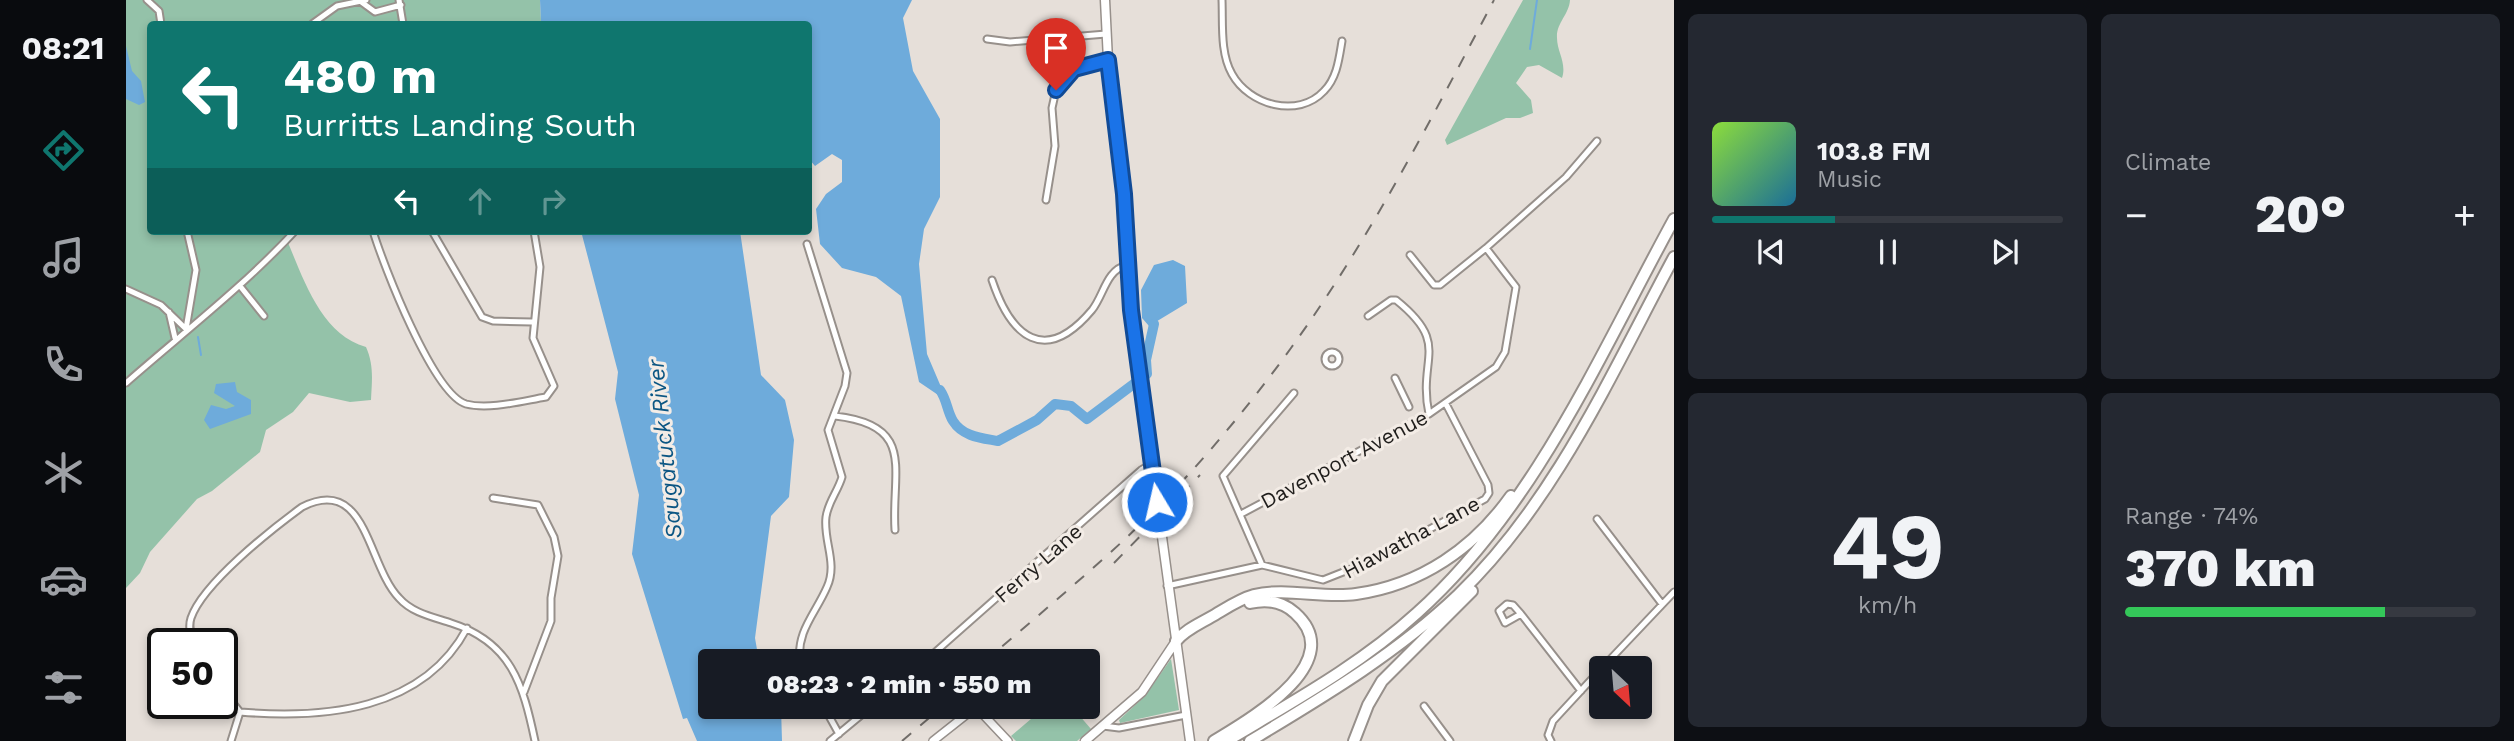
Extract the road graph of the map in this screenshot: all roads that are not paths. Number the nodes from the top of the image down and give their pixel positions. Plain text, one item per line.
1 (148, 0) edge
2 (1105, 0) edge
3 (1222, 0) edge
4 (363, 1) edge
5 (400, 3) edge
6 (161, 21) edge
7 (316, 21) edge
8 (403, 21) edge
9 (1106, 34) junction
10 (987, 39) dead end
11 (1342, 41) dead end
12 (1108, 60) junction
13 (1597, 141) dead end
14 (1046, 200) dead end
15 (1674, 219) edge
16 (188, 235) edge
17 (291, 235) edge
18 (374, 235) edge
19 (434, 235) edge
20 (535, 235) edge
21 (807, 244) dead end
22 (1486, 248) junction
23 (1410, 255) dead end
24 (1674, 257) edge
25 (1128, 265) junction
26 (992, 280) dead end
27 (240, 286) junction
28 (126, 289) edge
29 (169, 312) junction
30 (264, 316) dead end
31 (1368, 316) dead end
32 (532, 321) junction
33 (186, 329) junction
34 (175, 338) junction
35 (1395, 378) dead end
36 (126, 383) edge
37 (1294, 393) dead end
38 (1447, 404) junction
39 (1409, 407) dead end
40 (1429, 414) junction
41 (835, 416) junction
42 (1552, 444) junction
43 (1151, 464) junction
44 (494, 498) dead end
45 (1241, 514) junction
46 (1597, 519) dead end
47 (1518, 527) junction
48 (895, 530) dead end
49 (1262, 565) junction
50 (1167, 586) junction
51 (1674, 592) edge
52 (1662, 604) junction
53 (1521, 614) dead end
54 (190, 628) edge
55 (467, 628) junction
56 (1177, 641) junction
57 (798, 649) edge
58 (939, 649) edge
59 (1614, 656) edge
60 (1589, 683) edge
61 (1581, 691) junction
62 (524, 692) junction
63 (1423, 706) dead end
64 (238, 709) edge
65 (240, 712) junction
66 (1186, 715) junction
67 (831, 719) edge
68 (857, 719) edge
69 (961, 719) edge
70 (987, 719) edge
71 (1103, 726) junction
72 (839, 734) junction
73 (231, 741) edge
74 (535, 741) edge
75 (830, 741) edge
76 (933, 741) edge
77 (1008, 741) edge
78 (1085, 741) edge
79 (1190, 741) edge
80 (1214, 741) edge
81 (1227, 741) edge
82 (1250, 741) edge
83 (1354, 741) edge
84 (1450, 741) edge
85 (1551, 741) edge

1 - 6 street
2 - 9 main road
3 - 11 street
4 - 5 street
4 - 7 street
5 - 8 street
9 - 10 street
9 - 12 main road
12 - 14 street
12 - 25 main road
13 - 22 street
15 - 42 highway
16 - 33 street
17 - 27 street
18 - 32 street
19 - 32 street
20 - 32 street
21 - 41 street
22 - 23 street
22 - 38 street
24 - 47 highway
25 - 26 street
25 - 43 main road
27 - 30 street
27 - 33 street
28 - 29 street
29 - 33 street
29 - 34 street
31 - 40 street
33 - 34 street
34 - 36 street
35 - 39 street
37 - 45 street
38 - 40 street, Davenport Avenue
38 - 49 street, Hiawatha Lane
40 - 45 street, Davenport Avenue
41 - 48 street
41 - 57 street
42 - 56 highway
42 - 81 highway
43 - 50 main road
43 - 58 street, Ferry Lane
44 - 62 street
45 - 49 street
46 - 52 street
47 - 82 highway
47 - 83 highway
49 - 50 street
50 - 56 main road
51 - 52 street
52 - 59 street
53 - 61 street
54 - 55 street
55 - 62 street
55 - 65 street
56 - 66 main road
56 - 71 main road
56 - 80 highway
60 - 61 street
61 - 85 street
62 - 74 street
63 - 84 street
64 - 65 street
65 - 73 street
66 - 71 street
66 - 79 main road
67 - 72 street
68 - 72 street
69 - 76 street
70 - 77 street
71 - 78 main road
72 - 75 street

